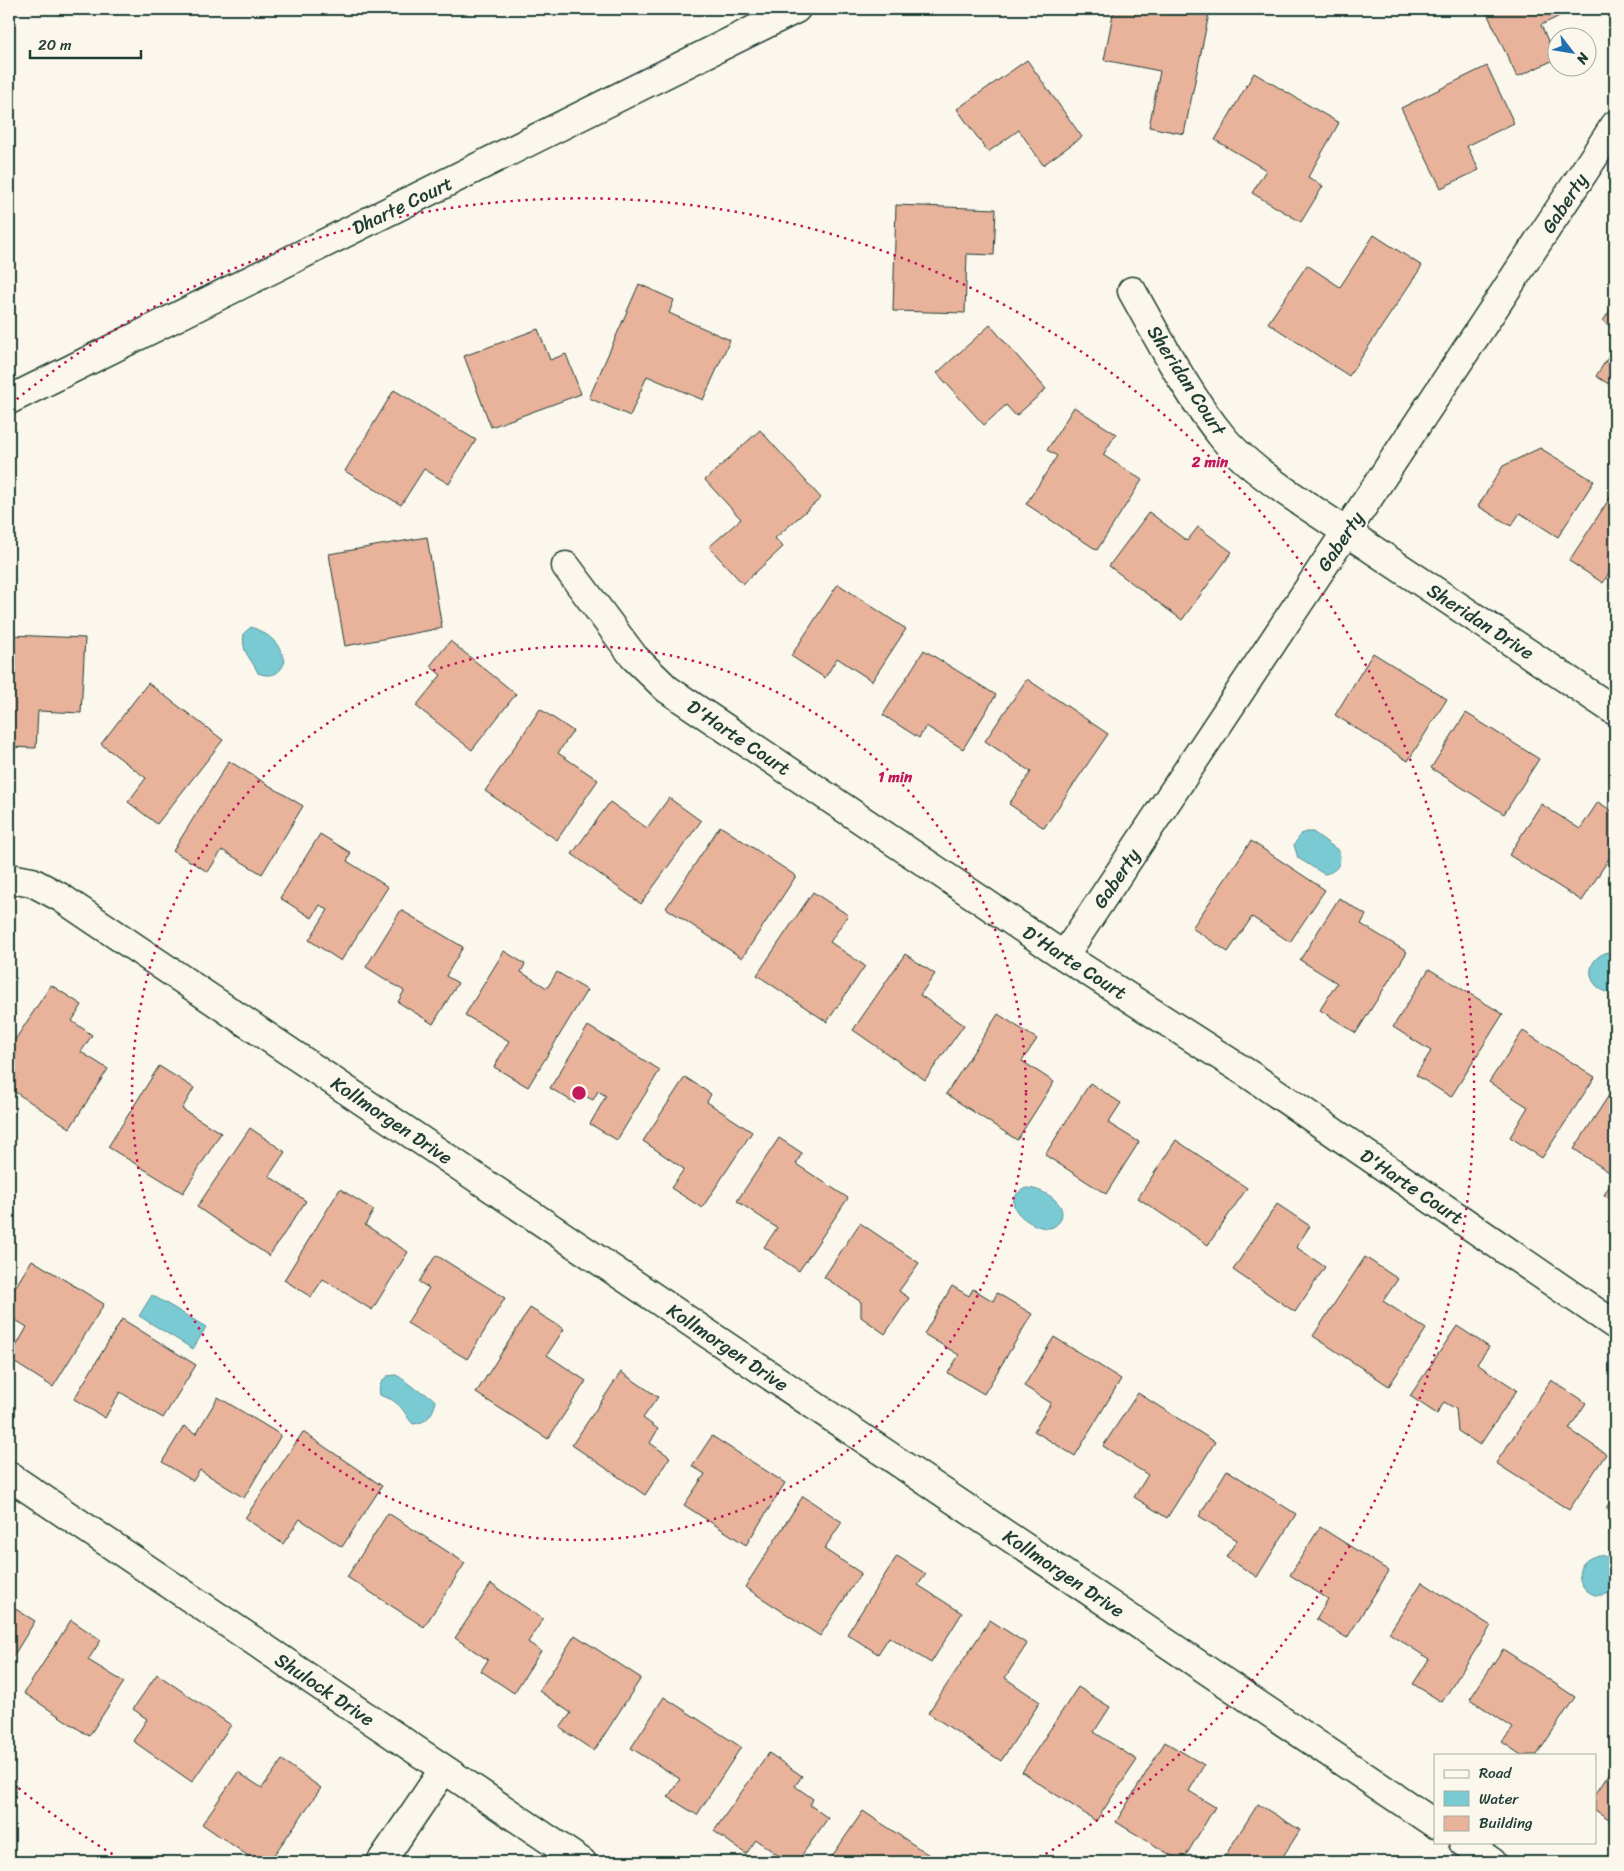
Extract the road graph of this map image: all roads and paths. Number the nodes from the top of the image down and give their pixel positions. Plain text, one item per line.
1 (796, 9) edge
2 (1615, 125) edge
3 (1132, 291) dead end
4 (9, 400) edge
5 (1346, 532) junction
6 (566, 566) dead end
7 (1615, 711) edge
8 (12, 881) edge
9 (1064, 956) junction
10 (1615, 1325) edge
11 (9, 1476) edge
12 (444, 1769) junction
13 (1434, 1823) edge
14 (1465, 1844) edge
15 (381, 1862) edge
16 (582, 1862) edge
17 (1492, 1862) edge

1 - 4 street, Dharte Court
2 - 5 street, Gaberty
3 - 5 street, Sheridan Court
5 - 7 street, Sheridan Drive
5 - 9 street, Gaberty
6 - 9 street, D'Harte Court
8 - 13 street, Kollmorgen Drive
9 - 10 street, D'Harte Court
11 - 12 street, Shulock Drive
12 - 15 street
12 - 16 street, Shulock Drive
14 - 17 street

